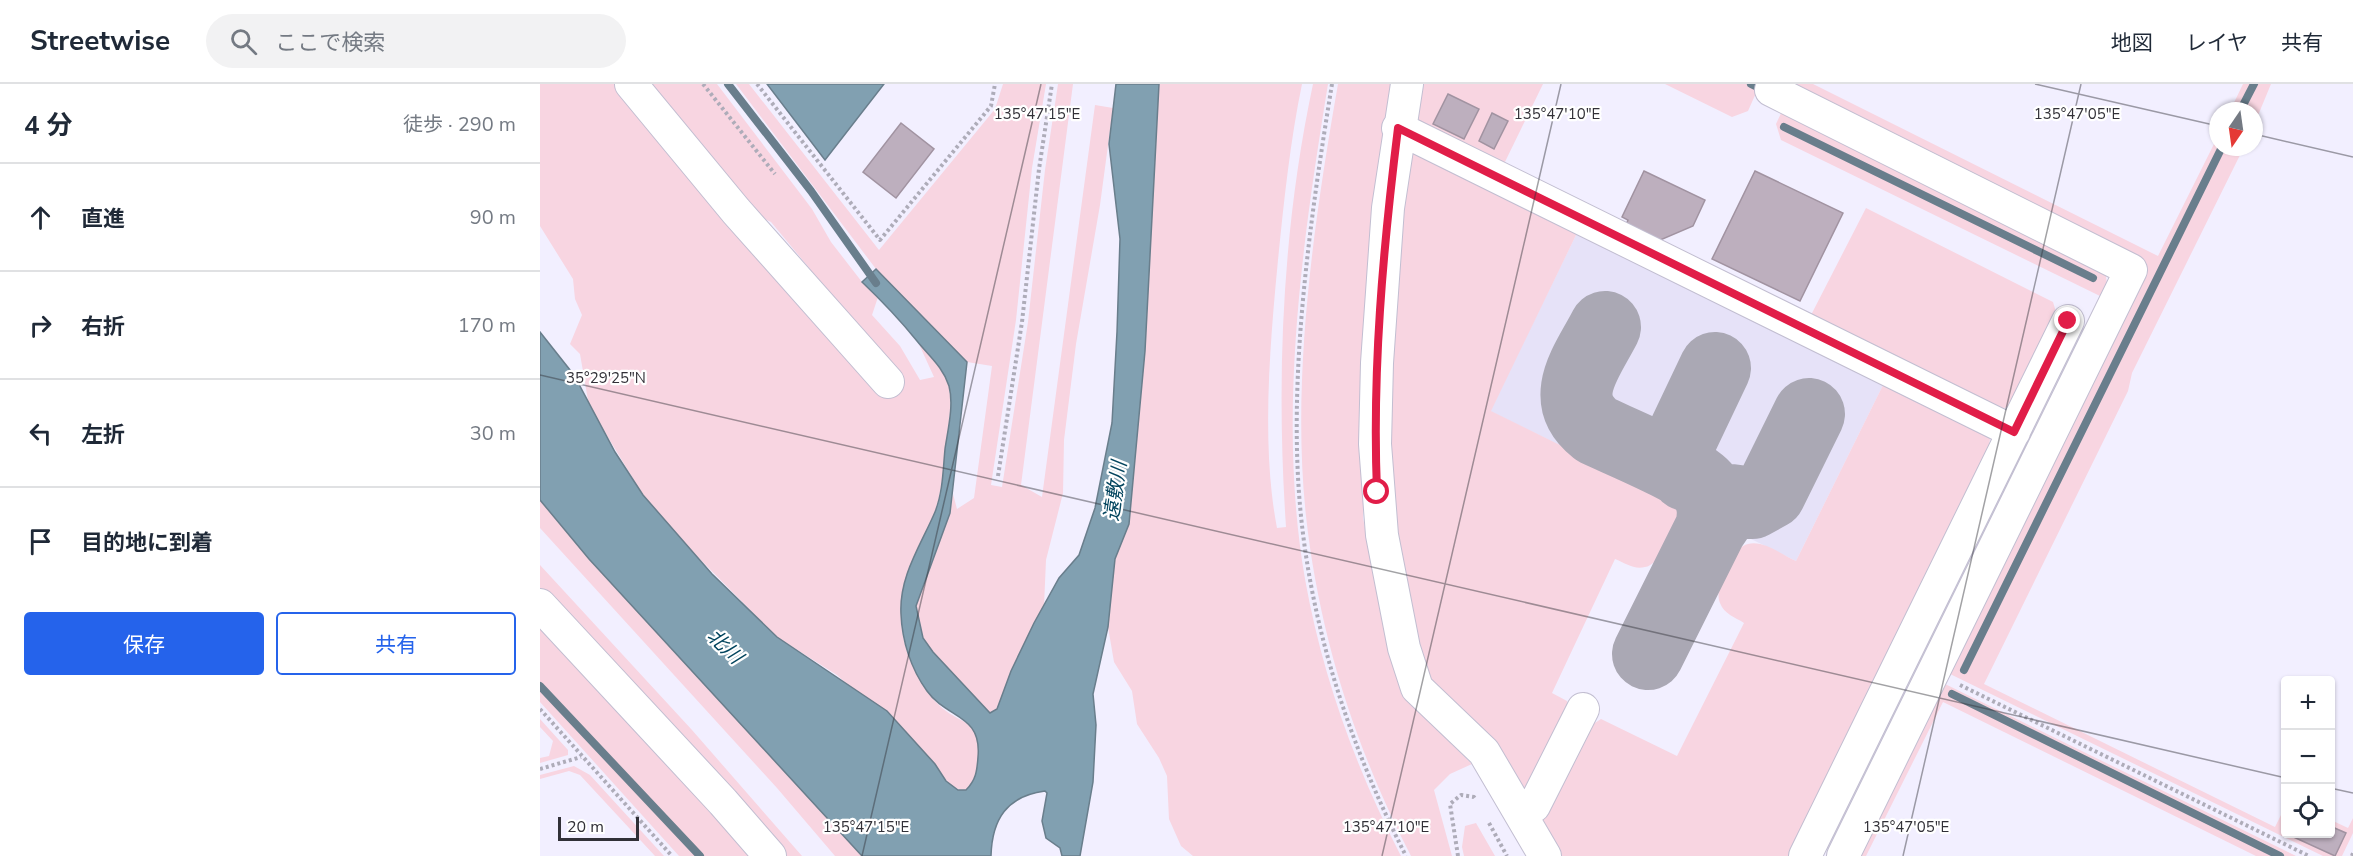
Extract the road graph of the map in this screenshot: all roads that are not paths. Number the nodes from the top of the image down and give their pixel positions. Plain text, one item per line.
1 (631, 84) edge
2 (1407, 84) edge
3 (1774, 84) edge
4 (1398, 128) junction
5 (2068, 321) dead end
6 (888, 382) dead end
7 (2014, 432) junction
8 (540, 605) edge
9 (1583, 709) dead end
10 (1521, 815) junction
11 (770, 856) edge
12 (1545, 856) edge
13 (1805, 856) edge
14 (1843, 856) edge

1 - 6 street
2 - 4 street
3 - 14 street
4 - 7 street
4 - 10 street
5 - 7 street
7 - 13 street
8 - 11 street
9 - 10 street
10 - 12 street

